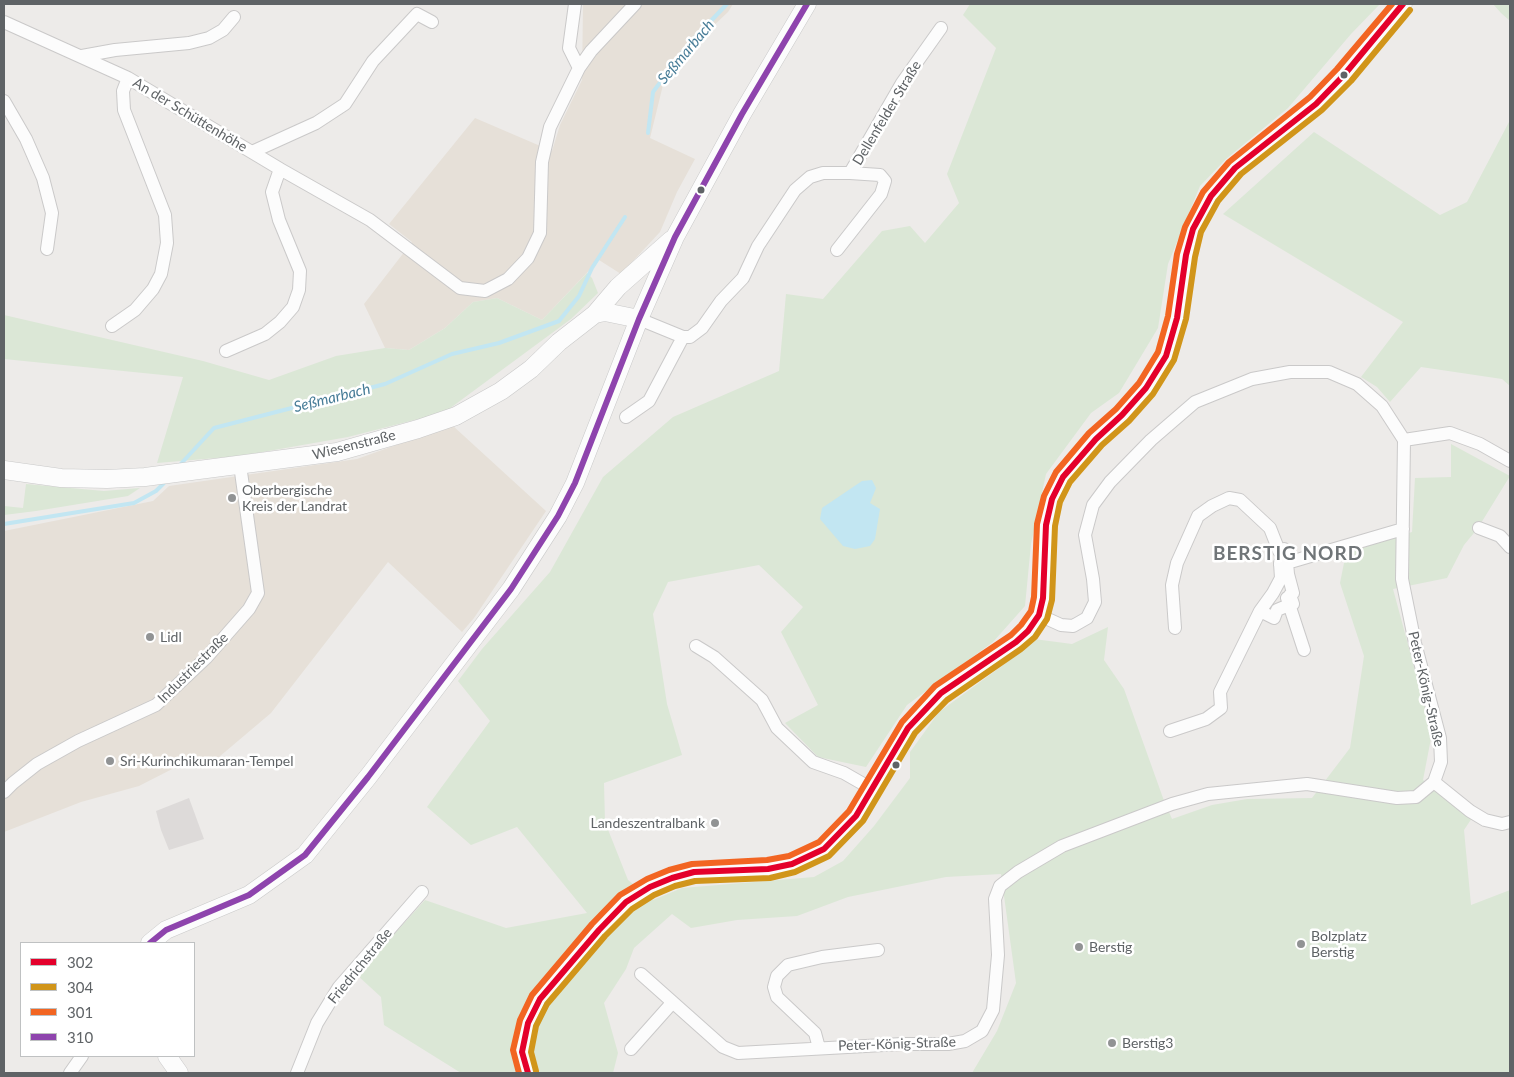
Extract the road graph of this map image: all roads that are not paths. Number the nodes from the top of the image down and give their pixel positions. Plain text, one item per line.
1 (575, 4) edge
2 (635, 4) edge
3 (807, 4) edge
4 (1403, 4) edge
5 (234, 17) dead end
6 (4, 22) edge
7 (432, 22) dead end
8 (941, 28) dead end
9 (82, 56) junction
10 (579, 68) junction
11 (128, 78) junction
12 (4, 101) edge
13 (252, 152) junction
14 (280, 169) junction
15 (850, 173) junction
16 (675, 236) junction
17 (47, 249) dead end
18 (837, 250) dead end
19 (595, 314) junction
20 (639, 319) junction
21 (112, 326) dead end
22 (683, 337) junction
23 (226, 351) dead end
24 (626, 418) dead end
25 (1404, 440) junction
26 (1510, 461) edge
27 (240, 465) junction
28 (4, 470) edge
29 (1478, 528) dead end
30 (1403, 530) junction
31 (1510, 547) edge
32 (1283, 569) junction
33 (1289, 606) junction
34 (1260, 611) junction
35 (1039, 616) junction
36 (1175, 628) dead end
37 (696, 646) dead end
38 (1304, 650) dead end
39 (1170, 730) dead end
40 (1434, 782) junction
41 (872, 789) junction
42 (4, 792) edge
43 (1510, 822) edge
44 (422, 892) dead end
45 (151, 942) edge
46 (878, 950) dead end
47 (641, 974) dead end
48 (672, 1003) junction
49 (820, 1048) junction
50 (631, 1049) dead end
51 (81, 1057) edge
52 (168, 1057) edge
53 (70, 1073) edge
54 (178, 1073) edge
55 (297, 1073) edge
56 (528, 1073) edge

1 - 10 street
2 - 10 street, An der Schüttenhöhe
3 - 16 street
4 - 35 street
5 - 9 street
6 - 9 street, An der Schüttenhöhe
7 - 13 street, An der Schüttenhöhe
8 - 15 street, Dellenfelder Straße
9 - 11 street, An der Schüttenhöhe
10 - 14 street, An der Schüttenhöhe
11 - 13 street, An der Schüttenhöhe
11 - 21 street, An der Schüttenhöhe
12 - 17 street
13 - 14 street, An der Schüttenhöhe
14 - 23 street
15 - 18 street, Dellenfelder Straße
15 - 22 street, Dellenfelder Straße
16 - 19 street, Wiesenstraße
16 - 20 street
19 - 20 street
19 - 27 street, Wiesenstraße
20 - 22 street
20 - 45 street
22 - 24 street
25 - 26 street
25 - 30 street, Peter-König-Straße
25 - 35 street
27 - 28 street, Wiesenstraße
27 - 42 street, Industriestraße
29 - 31 street
30 - 32 street
30 - 40 street, Peter-König-Straße
32 - 33 street
32 - 34 street
32 - 36 street
33 - 34 street
33 - 38 street
34 - 39 street
35 - 41 street
37 - 41 street
40 - 43 street
40 - 49 street, Peter-König-Straße
41 - 56 street
44 - 55 street, Friedrichstraße
46 - 49 street
47 - 48 street, Peter-König-Straße
48 - 49 street, Peter-König-Straße
48 - 50 street
51 - 53 street
52 - 54 street

